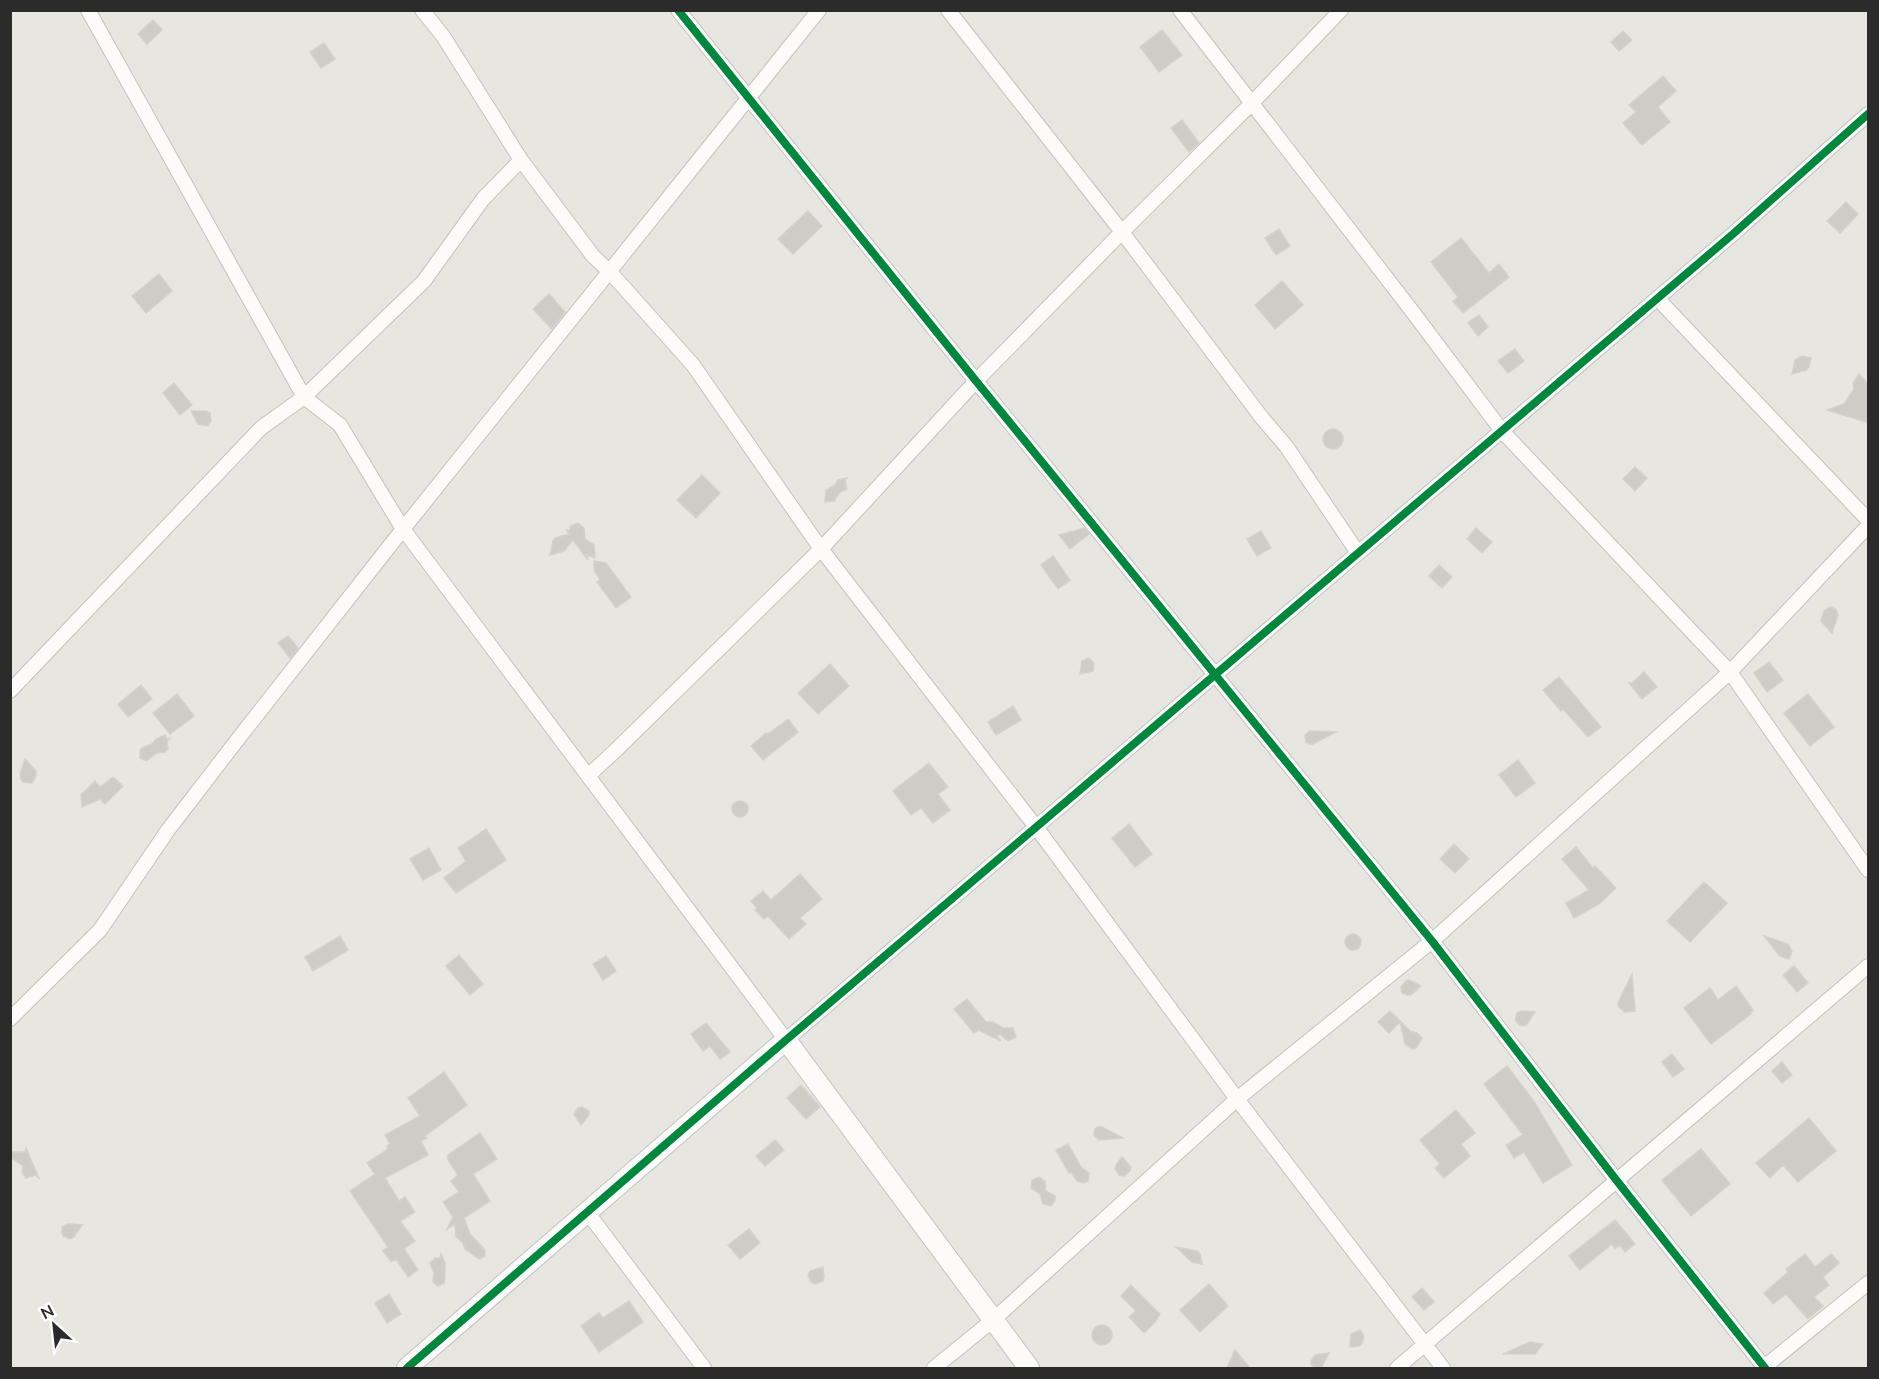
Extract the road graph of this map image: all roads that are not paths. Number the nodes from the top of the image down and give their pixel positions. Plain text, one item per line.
1 (88, 10) edge
2 (422, 10) edge
3 (678, 10) edge
4 (819, 10) edge
5 (948, 10) edge
6 (1180, 10) edge
7 (1341, 10) edge
8 (749, 96) junction
9 (1251, 104) junction
10 (1869, 114) edge
11 (520, 160) junction
12 (1122, 231) junction
13 (610, 272) junction
14 (1657, 298) junction
15 (976, 381) junction
16 (304, 397) junction
17 (1502, 431) junction
18 (1869, 520) edge
19 (1869, 526) edge
20 (403, 529) junction
21 (821, 549) junction
22 (1358, 553) junction
23 (1730, 672) junction
24 (1216, 674) junction
25 (10, 691) edge
26 (589, 775) junction
27 (1036, 827) junction
28 (1869, 870) edge
29 (1432, 941) junction
30 (1869, 966) edge
31 (10, 1019) edge
32 (786, 1040) junction
33 (1237, 1099) junction
34 (1617, 1181) junction
35 (588, 1213) junction
36 (1869, 1283) edge
37 (993, 1320) junction
38 (1425, 1344) junction
39 (407, 1368) edge
40 (704, 1368) edge
41 (934, 1368) edge
42 (1029, 1368) edge
43 (1397, 1368) edge
44 (1443, 1368) edge
45 (1764, 1368) edge

1 - 16 street
2 - 11 street
3 - 8 street
4 - 8 street
5 - 12 street
6 - 9 street
7 - 9 street
8 - 13 street
8 - 15 street
9 - 12 street
9 - 17 street
10 - 14 street
11 - 13 street
11 - 16 street
12 - 15 street
12 - 22 street
13 - 20 street
13 - 21 street
14 - 17 street
14 - 18 street
15 - 21 street
15 - 24 street
16 - 20 street
16 - 25 street
17 - 22 street
17 - 23 street
19 - 23 street
20 - 26 street
20 - 31 street
21 - 26 street
21 - 27 street
22 - 24 street
23 - 28 street
23 - 29 street
24 - 27 street
24 - 29 street
26 - 32 street
27 - 32 street
27 - 33 street
29 - 33 street
29 - 34 street
30 - 34 street
32 - 35 street
32 - 37 street
33 - 37 street
33 - 38 street
34 - 38 street
34 - 45 street
35 - 39 street
35 - 40 street
36 - 45 street
37 - 41 street
37 - 42 street
38 - 43 street
38 - 44 street

